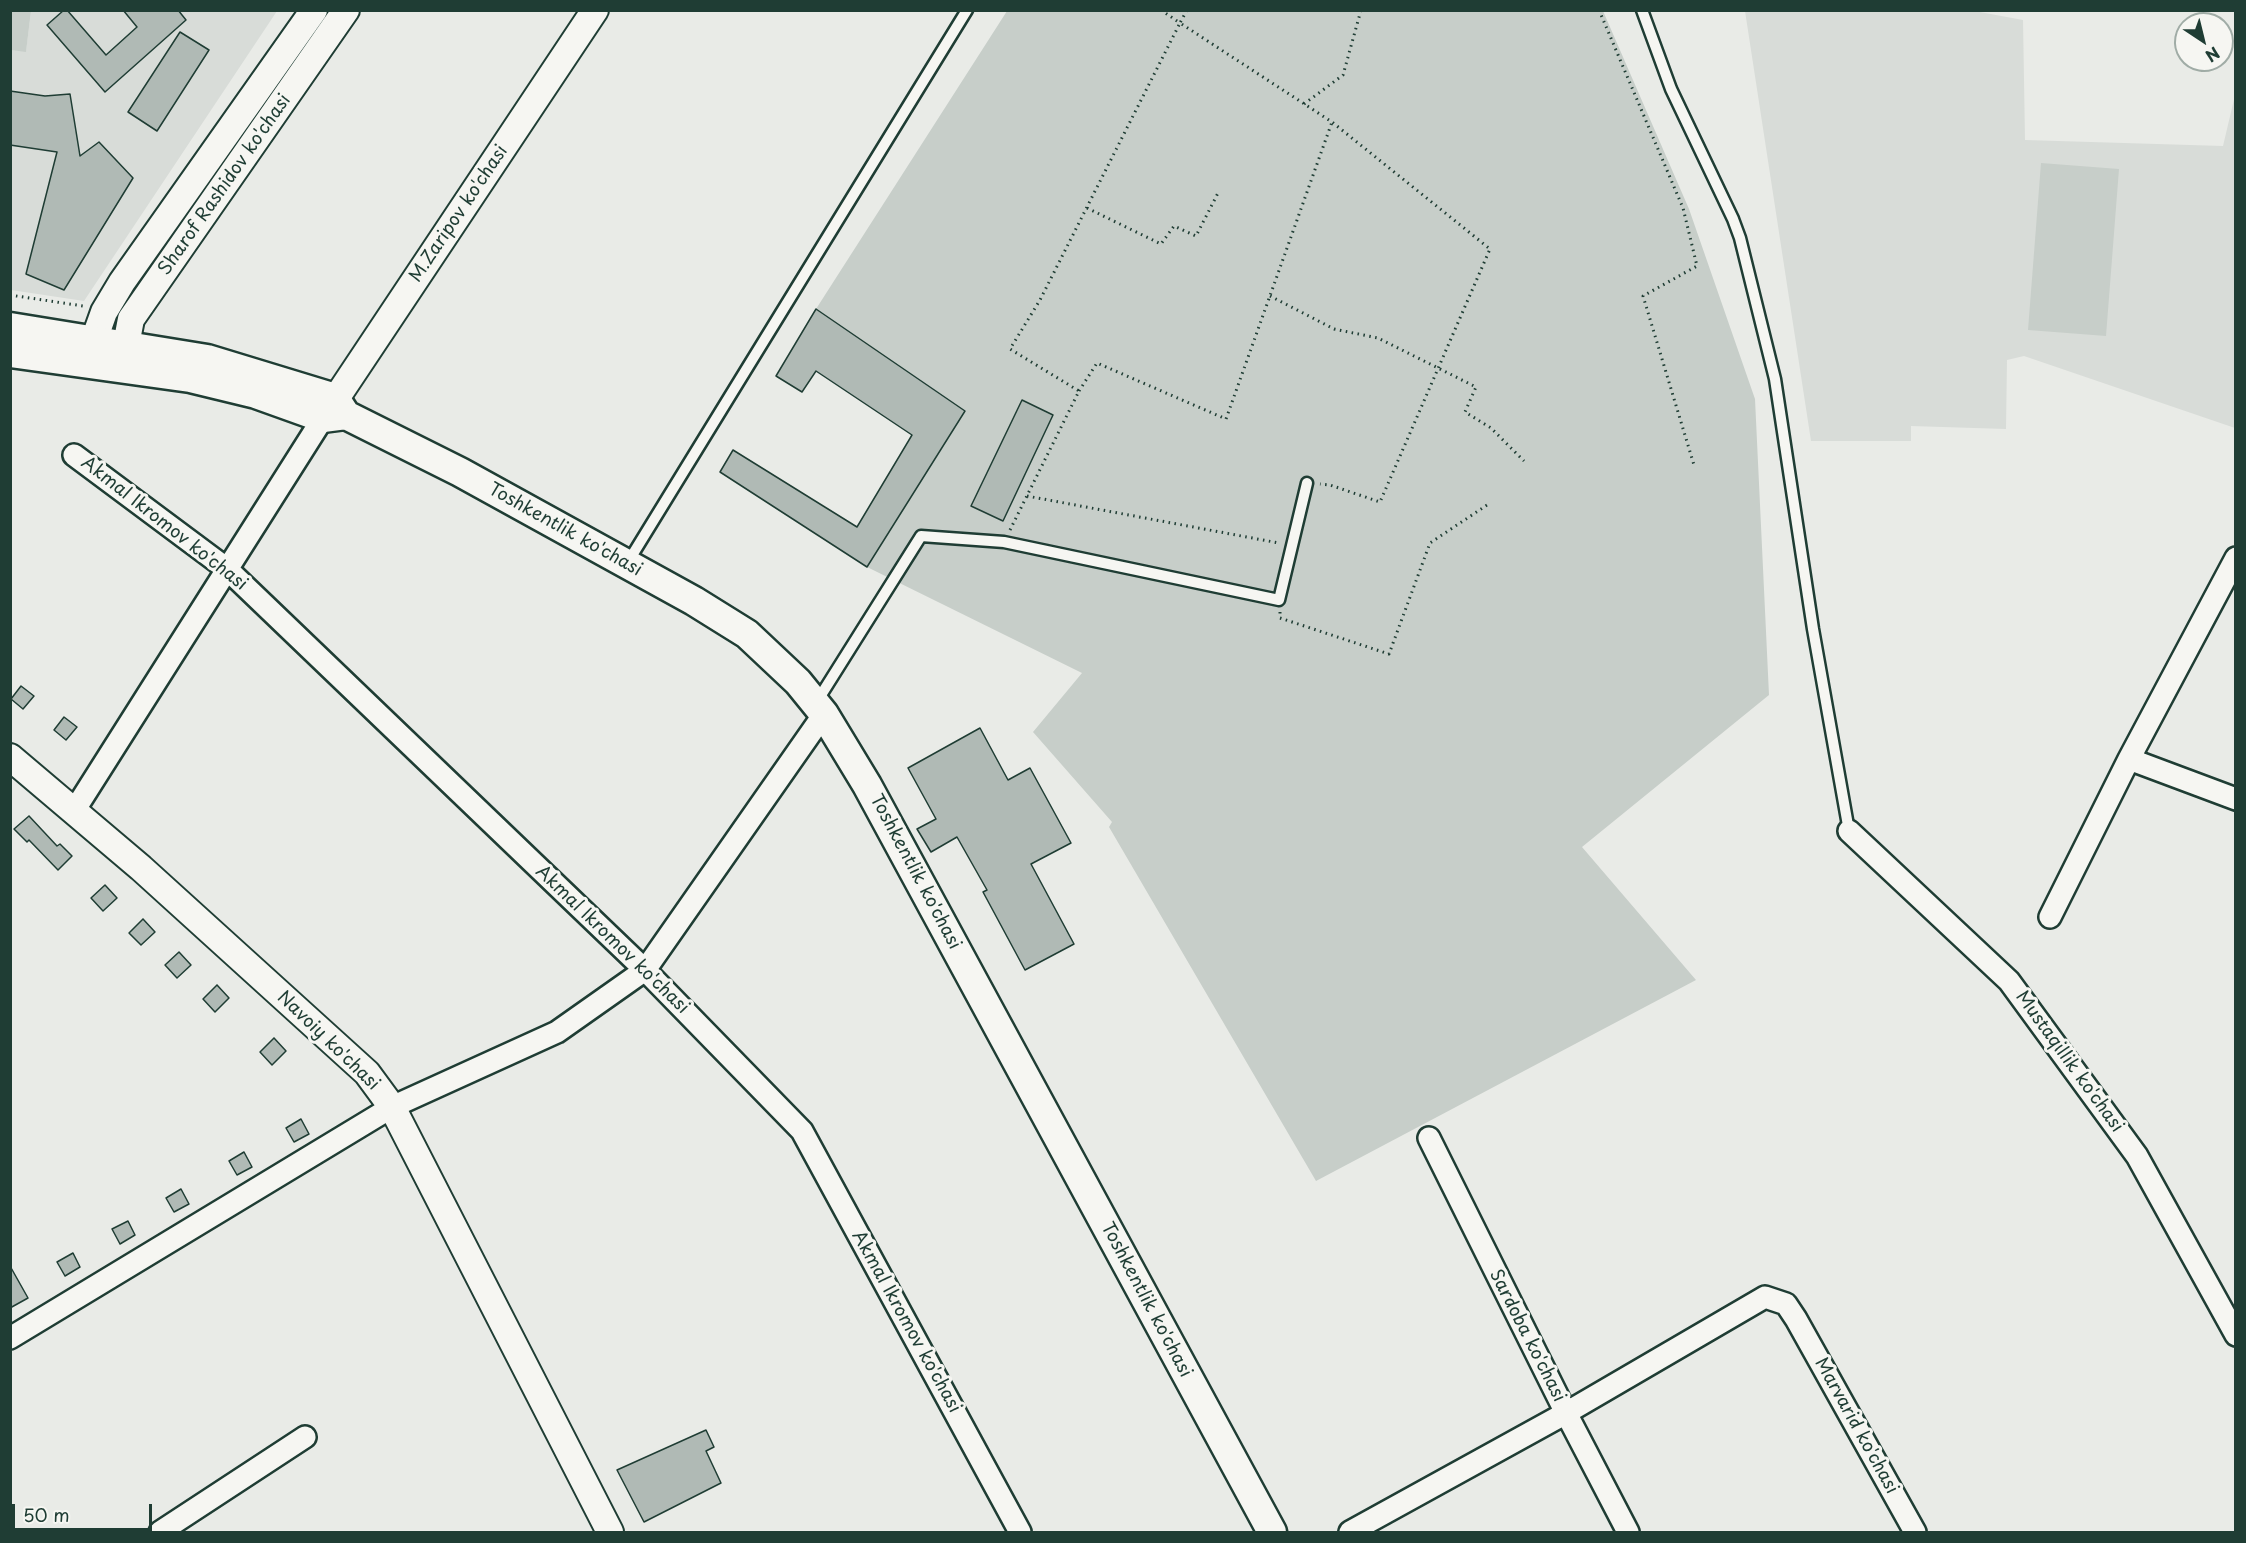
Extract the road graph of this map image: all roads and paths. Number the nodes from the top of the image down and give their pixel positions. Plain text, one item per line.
1 (314, 10) edge
2 (346, 10) edge
3 (595, 10) edge
4 (967, 10) edge
5 (1161, 10) edge
6 (1187, 10) edge
7 (1361, 10) edge
8 (1599, 10) edge
9 (1642, 10) edge
10 (1180, 23) junction
11 (1304, 104) junction
12 (1332, 122) junction
13 (1218, 193) dead end
14 (1087, 208) junction
15 (10, 295) edge
16 (1270, 296) junction
17 (10, 327) edge
18 (109, 339) junction
19 (10, 353) edge
20 (1437, 366) junction
21 (1079, 391) junction
22 (335, 410) junction
23 (74, 455) dead end
24 (1524, 461) dead end
25 (1694, 465) dead end
26 (1306, 483) joint
27 (1027, 496) junction
28 (1487, 506) dead end
29 (1004, 542) junction
30 (1293, 546) junction
31 (2235, 558) edge
32 (627, 564) junction
33 (228, 568) junction
34 (1279, 600) junction
35 (820, 709) junction
36 (10, 757) edge
37 (2129, 759) junction
38 (2235, 799) edge
39 (74, 811) junction
40 (1849, 831) joint
41 (2050, 917) dead end
42 (645, 970) junction
43 (392, 1107) junction
44 (1429, 1138) dead end
45 (2234, 1328) edge
46 (10, 1338) edge
47 (1566, 1413) junction
48 (305, 1437) dead end
49 (160, 1533) edge
50 (610, 1533) edge
51 (1020, 1533) edge
52 (1272, 1533) edge
53 (1350, 1533) edge
54 (1628, 1533) edge
55 (1915, 1533) edge

1 - 18 street
2 - 18 street, Sharof Rashidov ko'chasi
3 - 22 street, M.Zaripov ko'chasi
4 - 32 lane
5 - 10 path
6 - 10 path
7 - 11 path
8 - 25 path
9 - 40 lane
10 - 11 path
10 - 14 path
11 - 12 path
12 - 16 path
12 - 20 path
13 - 14 path
14 - 21 path
15 - 18 path
16 - 20 path
16 - 21 path
17 - 18 main road
18 - 19 main road
18 - 22 main road, Toshkentlik ko'chasi
20 - 24 path
20 - 26 path
21 - 27 path
22 - 32 main road, Toshkentlik ko'chasi
22 - 33 street
23 - 33 street, Akmal Ikromov ko'chasi
26 - 30 lane
27 - 29 path
27 - 30 path
28 - 34 path
29 - 34 lane
29 - 35 lane
30 - 34 lane
31 - 37 street
32 - 35 main road, Toshkentlik ko'chasi
33 - 39 street
33 - 42 street, Akmal Ikromov ko'chasi
35 - 42 street
35 - 52 main road, Toshkentlik ko'chasi
36 - 39 street, Navoiy ko'chasi
37 - 38 street
37 - 41 street
39 - 43 street, Navoiy ko'chasi
40 - 45 street, Mustaqillik ko'chasi
42 - 43 street
42 - 51 street, Akmal Ikromov ko'chasi
43 - 46 street
43 - 50 street, Navoiy ko'chasi
44 - 47 street, Sardoba ko'chasi
47 - 53 street, Marvarid ko'chasi
47 - 54 street, Sardoba ko'chasi
47 - 55 street, Marvarid ko'chasi
48 - 49 street

